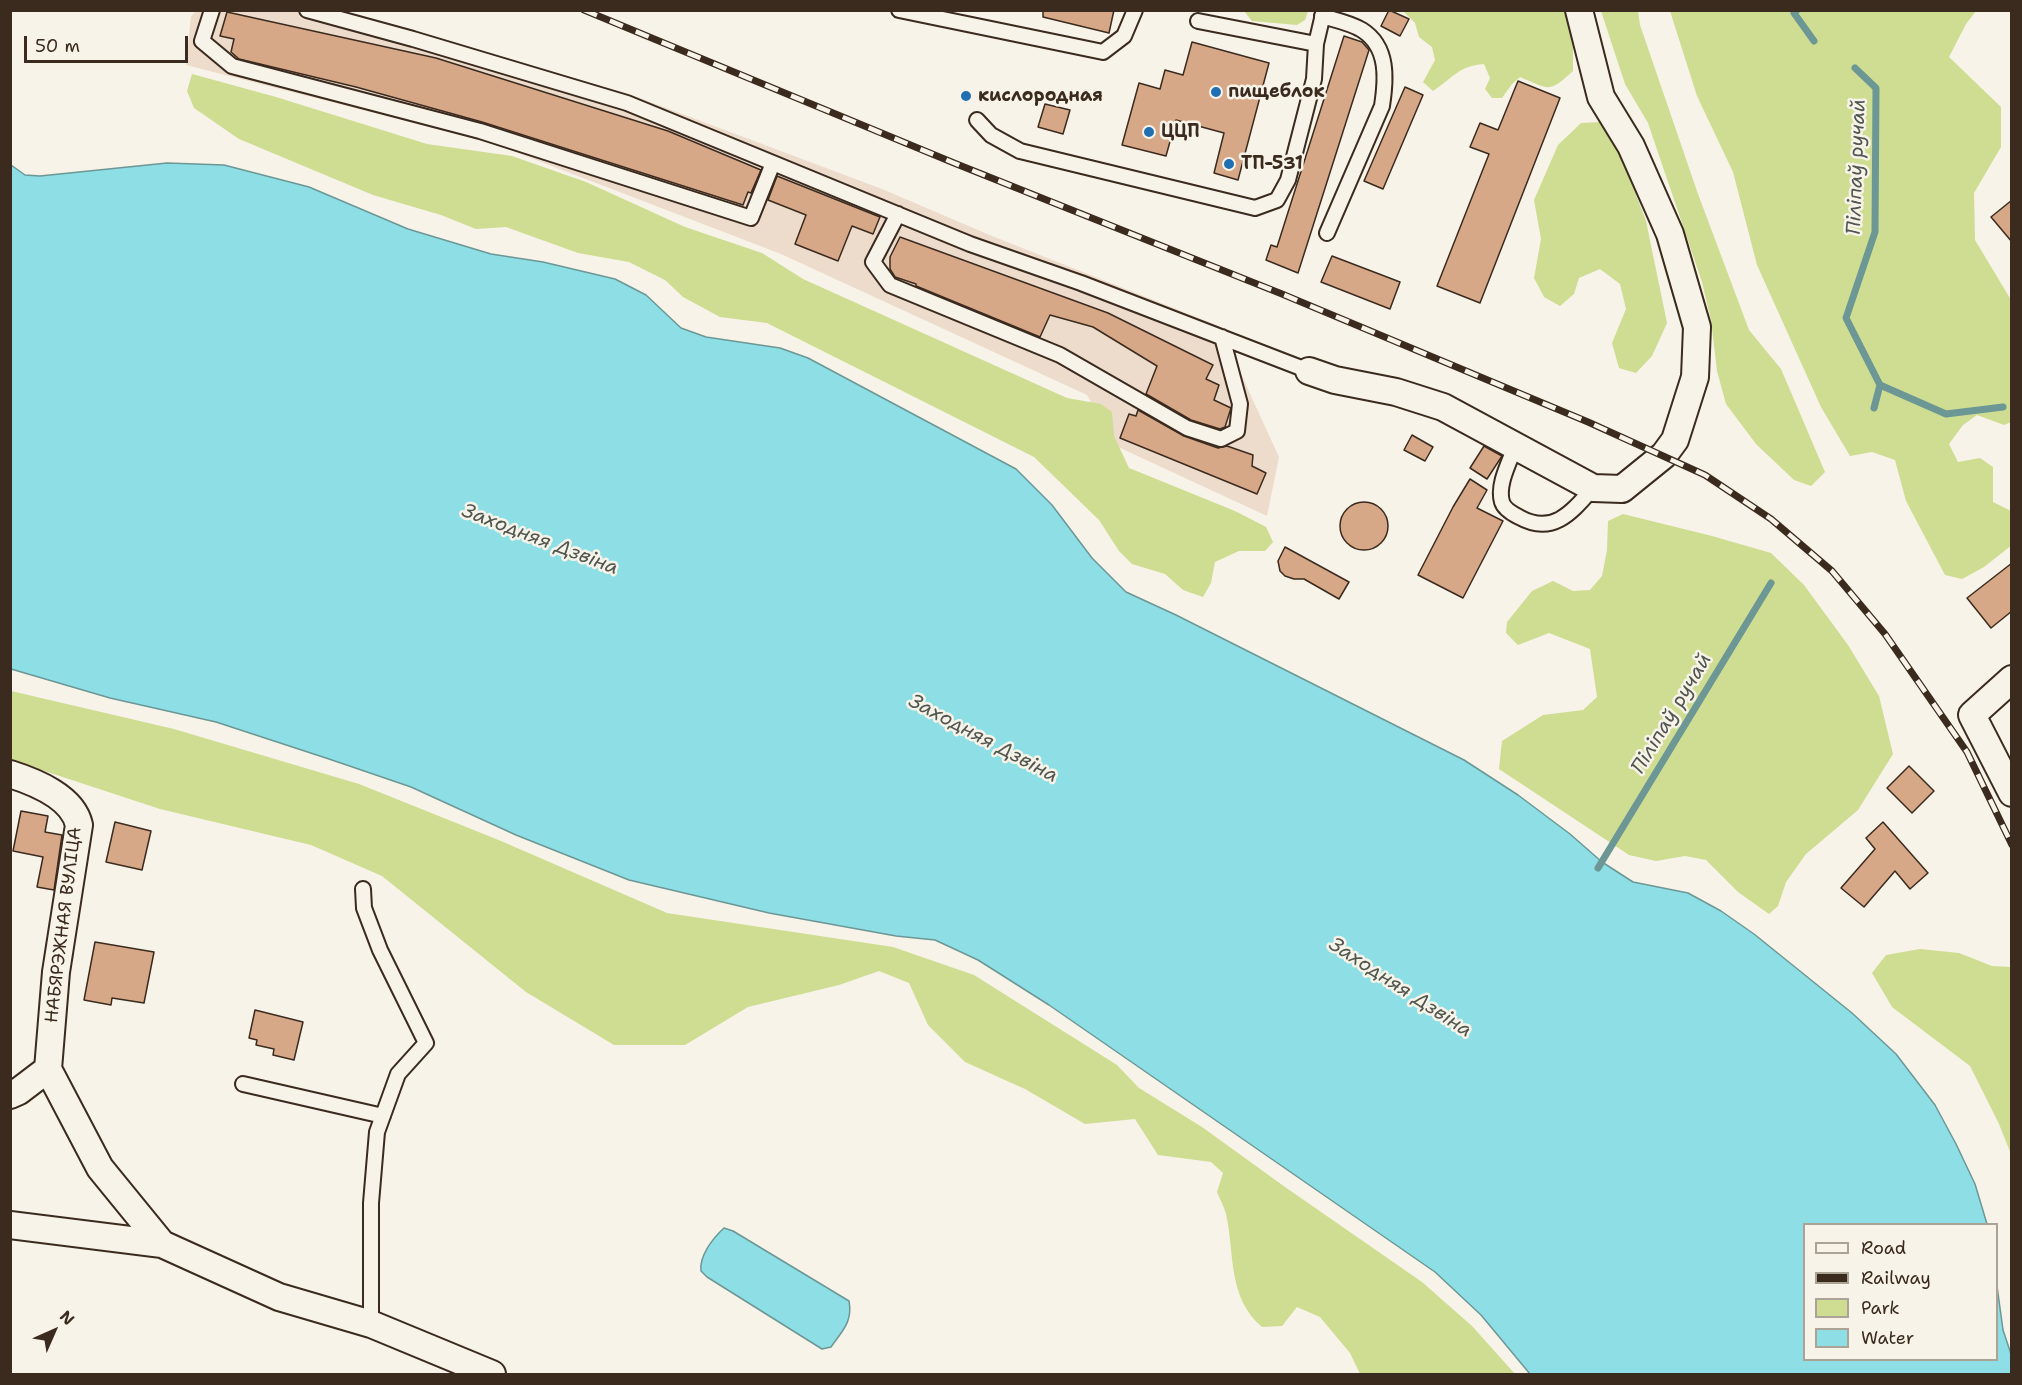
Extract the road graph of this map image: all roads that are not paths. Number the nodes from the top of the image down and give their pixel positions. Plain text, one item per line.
1 (212, 10) edge
2 (307, 10) edge
3 (899, 10) edge
4 (1135, 10) edge
5 (1579, 10) edge
6 (1323, 13) edge
7 (1198, 21) dead end
8 (1316, 44) junction
9 (977, 120) dead end
10 (773, 163) junction
11 (898, 214) junction
12 (1327, 233) dead end
13 (1222, 338) junction
14 (1309, 371) joint
15 (1515, 447) junction
16 (1593, 488) junction
17 (2012, 679) edge
18 (10, 774) edge
19 (2012, 793) edge
20 (363, 889) dead end
21 (48, 1069) junction
22 (243, 1084) dead end
23 (10, 1095) edge
24 (383, 1116) junction
25 (10, 1225) edge
26 (162, 1244) junction
27 (371, 1324) junction
28 (492, 1374) edge

1 - 10 lane
2 - 10 lane
3 - 4 lane
5 - 16 street
6 - 8 lane
6 - 12 lane
7 - 8 lane
8 - 9 lane
10 - 11 lane
11 - 13 lane
11 - 13 lane
13 - 14 lane
14 - 15 street
15 - 16 street
15 - 16 lane
17 - 19 street
18 - 21 street, НАБЯРЭЖНАЯ ВУЛІЦА
20 - 24 lane
21 - 23 street
21 - 26 street
22 - 24 lane
24 - 27 lane
25 - 26 street
26 - 27 street
27 - 28 street

